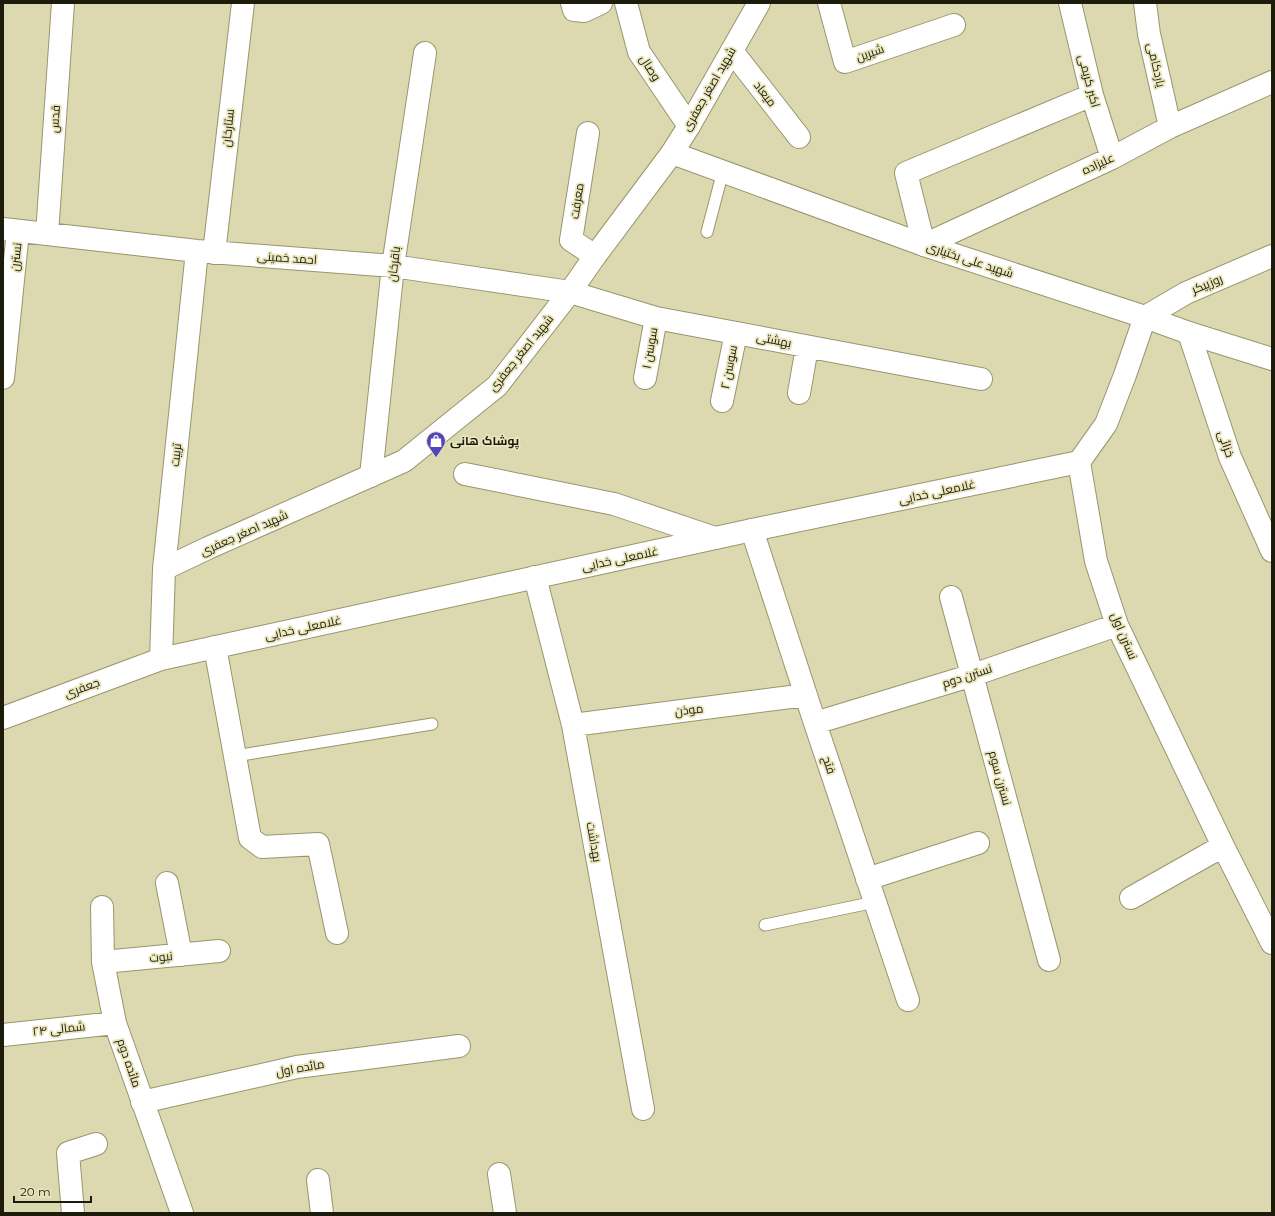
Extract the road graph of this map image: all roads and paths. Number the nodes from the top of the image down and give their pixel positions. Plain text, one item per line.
1 (63, 3) edge
2 (242, 3) edge
3 (572, 3) edge
4 (601, 3) edge
5 (626, 3) edge
6 (759, 3) edge
7 (829, 3) edge
8 (1070, 3) edge
9 (1145, 3) edge
10 (954, 25) dead end
11 (732, 51) junction
12 (425, 53) dead end
13 (1272, 82) edge
14 (1092, 95) junction
15 (689, 126) junction
16 (1170, 127) junction
17 (588, 133) dead end
18 (799, 137) dead end
19 (672, 153) junction
20 (1112, 158) junction
21 (724, 171) junction
22 (11, 230) edge
23 (707, 232) dead end
24 (47, 234) junction
25 (924, 245) junction
26 (206, 252) junction
27 (595, 256) junction
28 (1272, 256) edge
29 (393, 266) junction
30 (570, 292) junction
31 (1146, 317) junction
32 (656, 318) junction
33 (736, 333) junction
34 (1189, 333) junction
35 (808, 347) junction
36 (1272, 359) edge
37 (3, 378) edge
38 (645, 378) dead end
39 (981, 379) dead end
40 (799, 394) dead end
41 (722, 401) dead end
42 (1079, 462) junction
43 (465, 474) dead end
44 (371, 476) junction
45 (752, 530) junction
46 (714, 538) junction
47 (1272, 551) edge
48 (164, 569) junction
49 (535, 577) junction
50 (951, 597) dead end
51 (1118, 625) junction
52 (215, 647) junction
53 (161, 659) junction
54 (973, 675) junction
55 (806, 695) junction
56 (3, 718) edge
57 (815, 723) junction
58 (432, 724) dead end
59 (573, 725) junction
60 (235, 756) junction
61 (978, 843) dead end
62 (1223, 846) junction
63 (868, 879) junction
64 (167, 883) dead end
65 (1131, 898) dead end
66 (876, 902) junction
67 (102, 907) dead end
68 (766, 925) dead end
69 (337, 933) dead end
70 (1272, 943) edge
71 (219, 951) dead end
72 (181, 955) junction
73 (1049, 960) dead end
74 (103, 962) junction
75 (908, 1000) dead end
76 (115, 1023) junction
77 (3, 1035) edge
78 (459, 1046) dead end
79 (142, 1102) junction
80 (643, 1109) dead end
81 (96, 1144) dead end
82 (499, 1174) dead end
83 (318, 1180) dead end
84 (73, 1213) edge
85 (182, 1213) edge
86 (322, 1213) edge
87 (506, 1213) edge

1 - 24 street, قدس
2 - 26 street, ستارخان
3 - 4 street
5 - 15 street, وصال
6 - 11 street, شهید اصغر جعفری
7 - 10 street, شیرین
8 - 14 street, اکبر کریمی
9 - 16 street, یاردکامی
11 - 15 street, شهید اصغر جعفری
11 - 18 street, میعاد
12 - 29 street, باقرخان
13 - 16 street, علیزاده
14 - 20 street, اکبر کریمی
14 - 25 street
15 - 19 street, شهید اصغر جعفری
16 - 20 street, علیزاده
17 - 27 street, معرفت
19 - 21 street, شهید علی بختیاری
19 - 27 street, شهید اصغر جعفری
20 - 25 street, علیزاده
21 - 23 lane
21 - 25 street, شهید علی بختیاری
22 - 24 street, احمد خمینی
22 - 37 street, نسترن
24 - 26 street, احمد خمینی
25 - 31 street, شهید علی بختیاری
26 - 29 street, احمد خمینی
26 - 48 street, تربیت
27 - 30 street, شهید اصغر جعفری
28 - 31 street, روزپیکر
29 - 30 street, احمد خمینی
29 - 44 street, باقرخان
30 - 32 street, بهشتی
30 - 44 street, شهید اصغر جعفری
31 - 34 street, شهید علی بختیاری
31 - 42 street
32 - 33 street, بهشتی
32 - 38 street, سوسن ۱
33 - 35 street, بهشتی
33 - 41 street, سوسن ۲
34 - 36 street, شهید علی بختیاری
34 - 47 street, خزائی
35 - 39 street, بهشتی
35 - 40 street
42 - 45 street, غلامعلی خدایی
42 - 51 street, نسترن اول
43 - 46 street
44 - 48 street, شهید اصغر جعفری
45 - 46 street, غلامعلی خدایی
45 - 55 street, فتح
46 - 49 street, غلامعلی خدایی
48 - 53 street, تربیت
49 - 52 street, غلامعلی خدایی
49 - 59 street, بهداشت
50 - 54 street, نسترن سوم
51 - 54 street, نسترن دوم
51 - 62 street, نسترن اول
52 - 53 street, غلامعلی خدایی
52 - 60 street
53 - 56 street, جعفری
54 - 57 street, نسترن دوم
54 - 73 street, نسترن سوم
55 - 57 street, فتح
55 - 59 street, موذن
57 - 63 street, فتح
58 - 60 lane
59 - 80 street, بهداشت
60 - 69 street
61 - 63 street
62 - 65 street
62 - 70 street, نسترن اول
63 - 66 street, فتح
64 - 72 street
66 - 68 lane
66 - 75 street, فتح
67 - 74 street, مائده دوم
71 - 72 street, نبوت
72 - 74 street, نبوت
74 - 76 street, مائده دوم
76 - 77 street, ۲۴ شمالی
76 - 79 street, مائده دوم
78 - 79 street, مائده اول
79 - 85 street, مائده دوم
81 - 84 street
82 - 87 street
83 - 86 street

